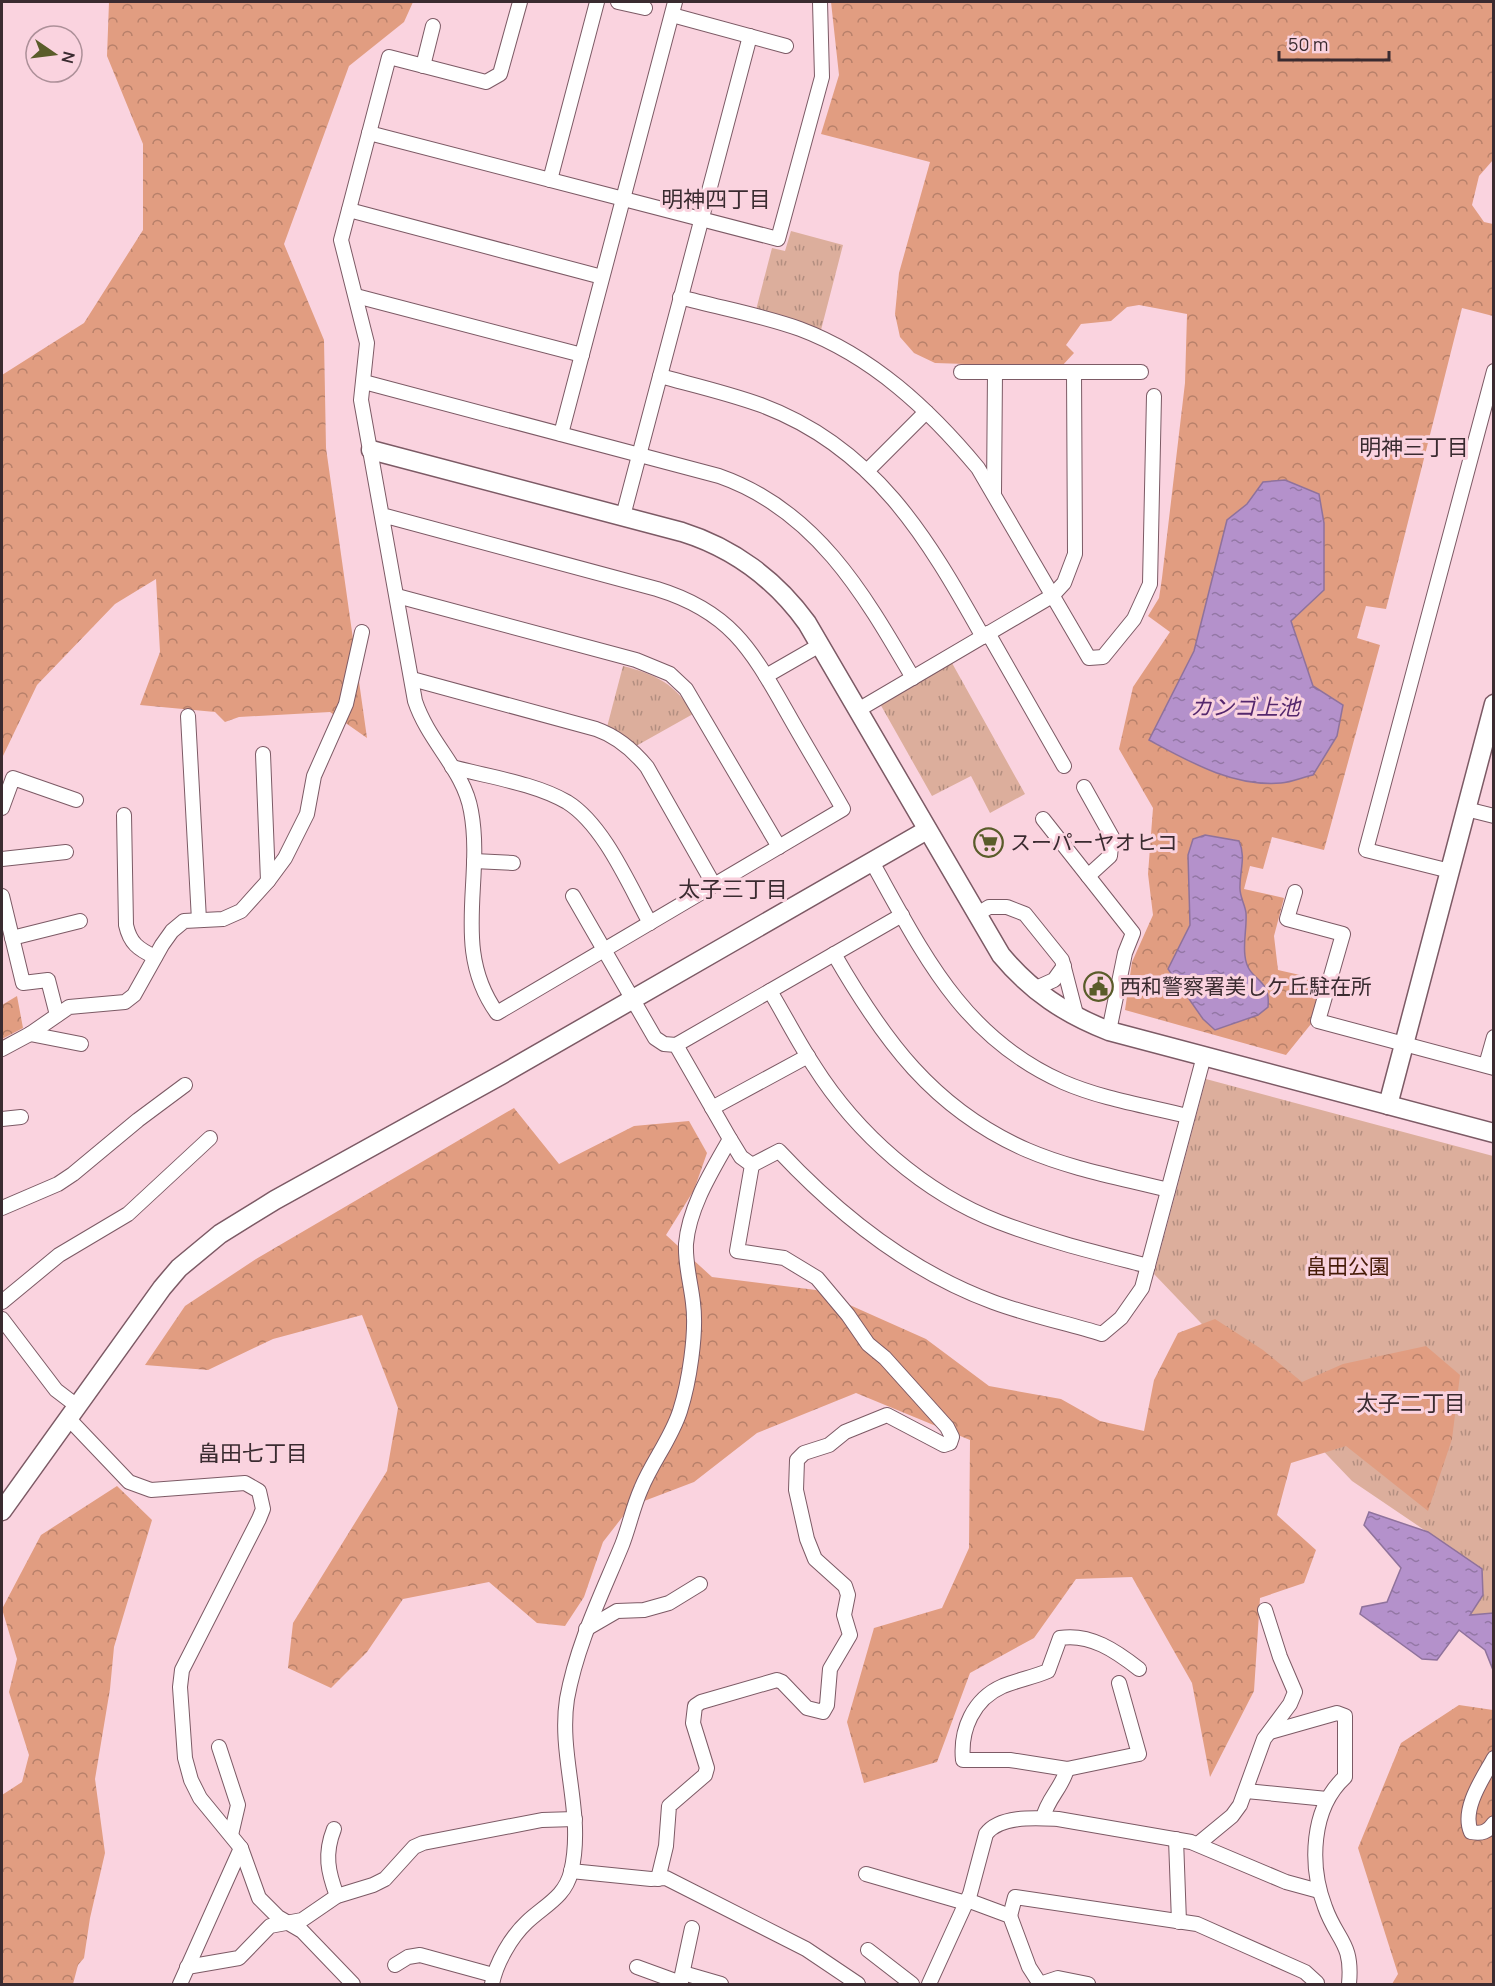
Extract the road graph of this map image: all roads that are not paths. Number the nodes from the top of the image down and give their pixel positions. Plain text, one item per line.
1 (520, 2) edge
2 (597, 2) edge
3 (618, 2) edge
4 (675, 2) edge
5 (820, 2) edge
6 (645, 8) dead end
7 (672, 15) junction
8 (433, 26) dead end
9 (750, 36) junction
10 (786, 46) dead end
11 (423, 66) junction
12 (369, 133) junction
13 (550, 180) junction
14 (623, 199) junction
15 (349, 210) junction
16 (701, 219) junction
17 (603, 277) junction
18 (356, 296) junction
19 (681, 297) junction
20 (582, 355) junction
21 (1494, 371) edge
22 (961, 372) dead end
23 (995, 372) junction
24 (1074, 372) junction
25 (1141, 372) dead end
26 (660, 376) junction
27 (364, 382) junction
28 (1154, 396) dead end
29 (1489, 409) edge
30 (926, 412) junction
31 (561, 434) junction
32 (370, 450) junction
33 (639, 454) junction
34 (867, 471) junction
35 (994, 494) junction
36 (382, 515) junction
37 (623, 516) junction
38 (397, 596) junction
39 (1052, 596) junction
40 (362, 632) dead end
41 (986, 635) junction
42 (820, 645) junction
43 (766, 676) junction
44 (913, 678) junction
45 (412, 679) junction
46 (1494, 704) edge
47 (858, 710) junction
48 (188, 716) dead end
49 (263, 754) dead end
50 (1064, 766) dead end
51 (452, 767) junction
52 (1084, 787) dead end
53 (76, 800) dead end
54 (2, 808) edge
55 (1466, 809) junction
56 (124, 815) dead end
57 (1494, 816) edge
58 (1043, 819) dead end
59 (927, 830) junction
60 (779, 847) junction
61 (66, 852) dead end
62 (2, 859) edge
63 (474, 861) junction
64 (872, 862) junction
65 (513, 863) dead end
66 (1450, 872) junction
67 (1088, 876) junction
68 (268, 881) junction
69 (714, 885) junction
70 (1295, 892) dead end
71 (2, 896) edge
72 (573, 897) dead end
73 (902, 915) junction
74 (976, 915) junction
75 (199, 920) junction
76 (80, 921) dead end
77 (650, 923) junction
78 (12, 938) junction
79 (604, 950) junction
80 (834, 954) junction
81 (155, 957) junction
82 (1064, 966) junction
83 (1034, 989) junction
84 (770, 991) junction
85 (632, 998) junction
86 (57, 1015) junction
87 (1077, 1018) junction
88 (1109, 1031) junction
89 (30, 1034) junction
90 (1494, 1037) edge
91 (81, 1044) dead end
92 (1404, 1044) junction
93 (676, 1045) junction
94 (2, 1049) edge
95 (808, 1056) junction
96 (1204, 1056) junction
97 (1490, 1066) edge
98 (185, 1085) dead end
99 (1388, 1105) junction
100 (712, 1108) junction
101 (1187, 1116) junction
102 (21, 1117) dead end
103 (2, 1119) edge
104 (1494, 1132) edge
105 (210, 1138) dead end
106 (730, 1139) junction
107 (752, 1166) junction
108 (1168, 1190) junction
109 (2, 1208) edge
110 (1148, 1266) junction
111 (2, 1302) edge
112 (2, 1319) edge
113 (72, 1412) junction
114 (2, 1511) edge
115 (700, 1584) dead end
116 (1264, 1610) dead end
117 (586, 1629) junction
118 (1138, 1669) dead end
119 (1119, 1683) dead end
120 (1270, 1732) junction
121 (219, 1747) dead end
122 (1494, 1758) edge
123 (1066, 1769) junction
124 (1246, 1791) junction
125 (1327, 1799) junction
126 (1043, 1818) junction
127 (575, 1819) junction
128 (1494, 1823) edge
129 (334, 1829) dead end
130 (231, 1835) junction
131 (1176, 1839) junction
132 (1198, 1844) junction
133 (241, 1848) junction
134 (571, 1871) junction
135 (866, 1874) dead end
136 (658, 1879) junction
137 (1320, 1891) junction
138 (337, 1896) junction
139 (966, 1901) junction
140 (1010, 1916) junction
141 (1179, 1922) junction
142 (289, 1924) junction
143 (692, 1928) dead end
144 (868, 1950) dead end
145 (395, 1965) dead end
146 (187, 1967) junction
147 (637, 1967) dead end
148 (492, 1980) edge
149 (681, 1980) edge
150 (180, 1984) edge
151 (353, 1984) edge
152 (721, 1984) edge
153 (858, 1984) edge
154 (912, 1984) edge
155 (929, 1984) edge
156 (1040, 1984) edge
157 (1088, 1984) edge
158 (1319, 1984) edge
159 (1349, 1984) edge

1 - 11 street
2 - 13 street
3 - 6 street
4 - 7 street
5 - 16 street
7 - 9 street
7 - 14 street
8 - 11 street
9 - 10 street
9 - 16 street
11 - 12 street
12 - 13 street
12 - 15 street
13 - 14 street
14 - 16 street
14 - 17 street
15 - 17 street
15 - 18 street
16 - 19 street
17 - 20 street
18 - 20 street
18 - 27 street
19 - 26 street
19 - 30 street
20 - 31 street
21 - 29 street
22 - 23 street
23 - 24 street
23 - 35 street
24 - 25 street
24 - 39 street
26 - 33 street
26 - 34 street
27 - 31 street
27 - 32 street
28 - 39 street
29 - 66 street
30 - 34 street
30 - 35 street
31 - 33 street
32 - 36 street
32 - 37 street
33 - 37 street
33 - 44 street
34 - 41 street
35 - 39 street
36 - 38 street
36 - 43 street
37 - 42 street
38 - 45 street
38 - 60 street
39 - 41 street
40 - 68 street
41 - 44 street
41 - 50 street
42 - 43 street
42 - 47 street
43 - 60 street
44 - 47 street
45 - 51 street
45 - 69 street
46 - 55 street
47 - 59 street
48 - 75 street
49 - 68 street
51 - 63 street
51 - 77 street
52 - 67 street
53 - 54 street
55 - 57 street
55 - 66 street
56 - 81 street
58 - 67 street
59 - 64 street
59 - 74 street
60 - 69 street
61 - 62 street
63 - 65 street
63 - 79 street
64 - 73 street
64 - 85 street
66 - 92 street
67 - 88 street
68 - 75 street
69 - 77 street
70 - 92 street
71 - 78 street
72 - 79 street
73 - 80 street
73 - 101 street
74 - 82 street
74 - 83 street
75 - 81 street
76 - 78 street
77 - 79 street
78 - 86 street
79 - 85 street
80 - 84 street
80 - 108 street
81 - 86 street
82 - 83 street
82 - 87 street
83 - 87 street
84 - 93 street
84 - 95 street
85 - 93 street
85 - 113 street
86 - 89 street
87 - 88 street
88 - 96 street
89 - 91 street
89 - 94 street
90 - 97 street
92 - 97 street
92 - 99 street
93 - 100 street
95 - 100 street
95 - 110 street
96 - 99 street
96 - 101 street
98 - 109 street
99 - 104 street
100 - 106 street
101 - 108 street
102 - 103 street
105 - 111 street
106 - 107 street
106 - 117 street
107 - 110 street
107 - 136 street
108 - 110 street
112 - 113 street
113 - 114 street
113 - 130 street
115 - 117 street
116 - 120 street
117 - 127 street
118 - 123 street
119 - 123 street
120 - 124 street
120 - 125 street
121 - 130 street
122 - 128 street
123 - 126 street
124 - 125 street
124 - 132 street
125 - 137 street
126 - 131 street
126 - 139 street
127 - 134 street
127 - 138 street
129 - 138 street
130 - 133 street
131 - 132 street
131 - 141 street
132 - 137 street
133 - 142 street
133 - 146 street
134 - 136 street
134 - 148 street
135 - 139 street
136 - 153 street
137 - 159 street
138 - 142 street
139 - 140 street
139 - 155 street
140 - 141 street
140 - 156 street
141 - 158 street
142 - 146 street
142 - 151 street
143 - 149 street
144 - 154 street
145 - 148 street
146 - 150 street
147 - 149 street
149 - 152 street
156 - 157 street

